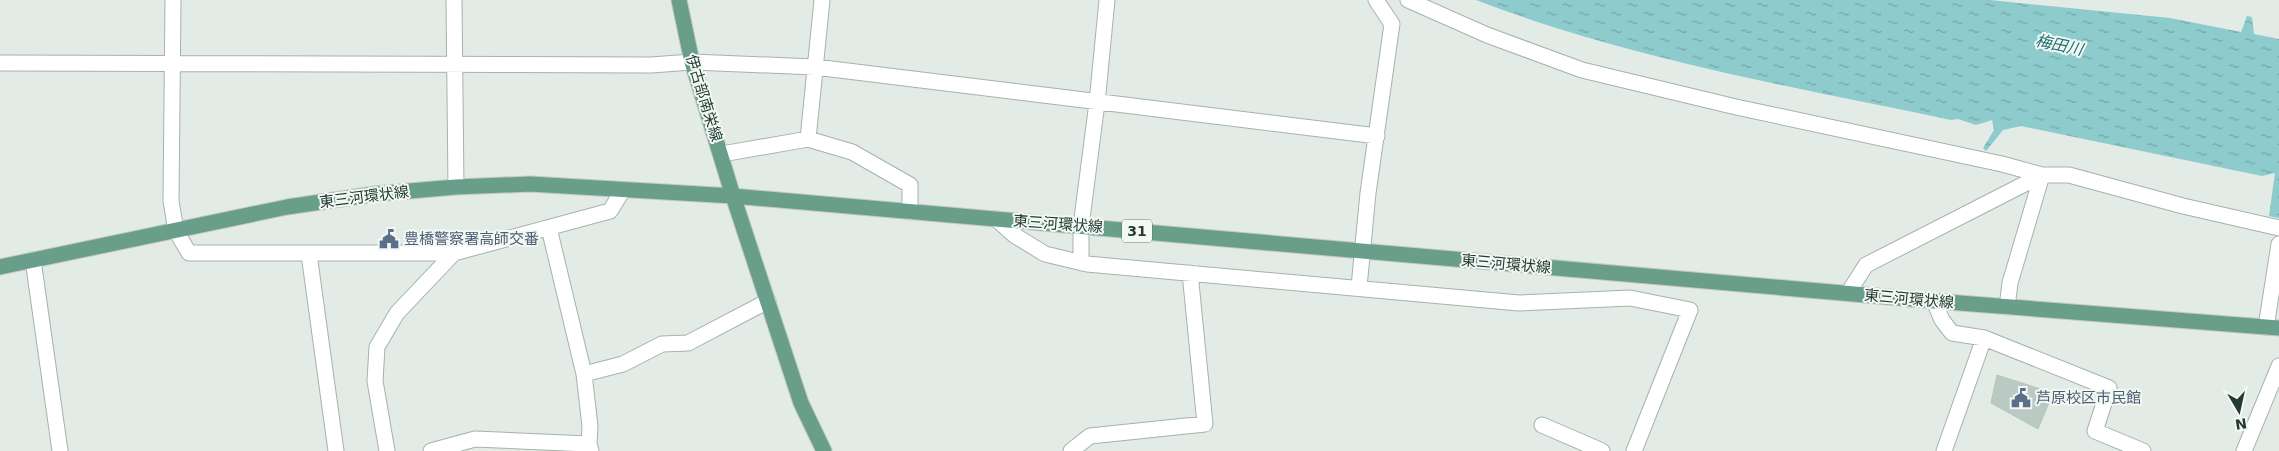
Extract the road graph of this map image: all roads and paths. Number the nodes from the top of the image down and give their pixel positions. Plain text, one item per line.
1 (173, 0) edge
2 (454, 0) edge
3 (679, 0) edge
4 (822, 0) edge
5 (1107, 0) edge
6 (1376, 0) edge
7 (1408, 0) edge
8 (692, 62) junction
9 (0, 63) edge
10 (173, 63) junction
11 (454, 64) junction
12 (815, 67) junction
13 (1097, 103) junction
14 (1376, 136) junction
15 (808, 139) junction
16 (722, 154) junction
17 (2042, 175) junction
18 (456, 187) junction
19 (623, 190) junction
20 (733, 196) junction
21 (910, 212) junction
22 (996, 220) junction
23 (1081, 226) junction
24 (549, 228) junction
25 (2279, 228) edge
26 (176, 231) junction
27 (2279, 244) edge
28 (1364, 252) junction
29 (454, 253) junction
30 (309, 254) junction
31 (32, 260) junction
32 (1081, 263) junction
33 (0, 268) edge
34 (1190, 273) junction
35 (1359, 287) junction
36 (1848, 293) junction
37 (768, 301) junction
38 (1934, 301) junction
39 (2007, 307) junction
40 (2273, 327) edge
41 (1984, 338) junction
42 (2279, 366) edge
43 (584, 374) junction
44 (1542, 425) dead end
45 (590, 447) edge
46 (60, 451) edge
47 (336, 451) edge
48 (387, 451) edge
49 (431, 451) edge
50 (824, 451) edge
51 (1071, 451) edge
52 (1602, 451) edge
53 (1634, 451) edge
54 (1944, 451) edge
55 (2143, 451) edge
56 (2244, 451) edge

1 - 10 street
2 - 11 street
3 - 8 main road, 伊古部南栄線
4 - 12 street
5 - 13 street
6 - 14 street
7 - 17 street
8 - 11 street
8 - 12 street
8 - 16 main road, 伊古部南栄線
9 - 10 street
10 - 11 street
10 - 26 street
11 - 18 street
12 - 13 street
12 - 15 street
13 - 14 street
13 - 23 street
14 - 28 street
15 - 16 street
15 - 21 street
16 - 20 main road, 伊古部南栄線
17 - 25 street
17 - 36 street
17 - 39 street
18 - 19 main road, 東三河環状線 / 31
18 - 26 main road, 東三河環状線 / 31
19 - 20 main road, 東三河環状線 / 31
19 - 24 street
20 - 21 main road, 東三河環状線 / 31
20 - 37 main road
21 - 22 main road, 東三河環状線 / 31
22 - 23 main road, 東三河環状線 / 31
22 - 32 street
23 - 28 main road, 東三河環状線 / 31
23 - 32 street
24 - 29 street
24 - 43 street
26 - 30 street
26 - 31 main road, 東三河環状線 / 31
27 - 40 street
28 - 35 street
28 - 36 main road, 東三河環状線 / 31
29 - 30 street
29 - 48 street
30 - 47 street
31 - 33 main road, 東三河環状線 / 31
31 - 46 street
32 - 34 street
34 - 35 street
34 - 51 street
35 - 53 street
36 - 38 main road, 東三河環状線 / 31
37 - 43 street
37 - 50 main road
38 - 39 main road, 東三河環状線 / 31
38 - 41 street
39 - 40 main road, 東三河環状線 / 31
41 - 54 street
41 - 55 street
42 - 56 street
43 - 45 street
44 - 52 street
45 - 49 street

